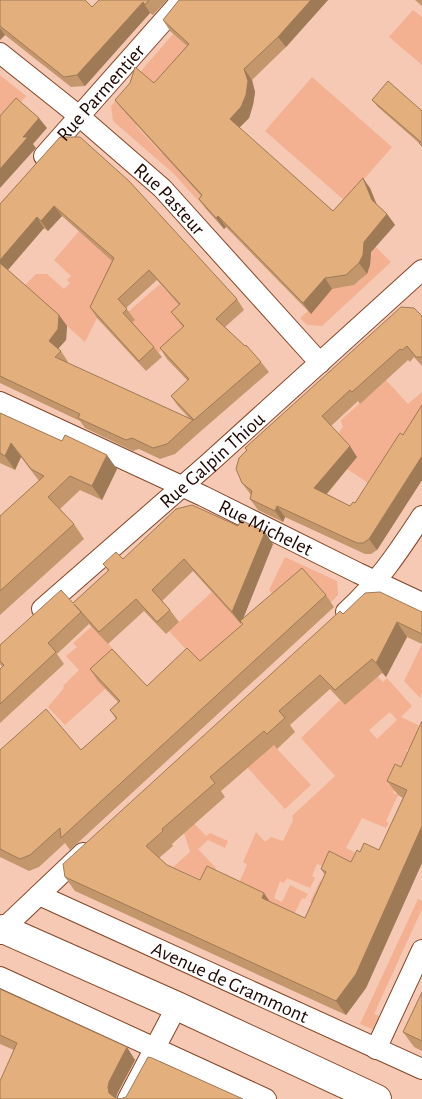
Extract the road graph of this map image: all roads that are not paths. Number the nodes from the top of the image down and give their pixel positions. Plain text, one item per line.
1 (182, 0) edge
2 (0, 53) edge
3 (79, 116) junction
4 (31, 171) edge
5 (418, 281) edge
6 (320, 363) junction
7 (0, 402) edge
8 (181, 487) junction
9 (422, 516) edge
10 (376, 581) junction
11 (422, 603) edge
12 (30, 620) edge
13 (335, 623) edge
14 (99, 839) edge
15 (38, 895) junction
16 (1, 927) edge
17 (422, 950) edge
18 (0, 978) edge
19 (177, 1006) junction
20 (154, 1048) junction
21 (376, 1049) junction
22 (422, 1069) edge
23 (128, 1099) edge
24 (266, 1099) edge
25 (377, 1099) edge

1 - 3 street, Rue Parmentier
2 - 3 street, Rue Pasteur
3 - 4 street, Rue Parmentier
3 - 6 street, Rue Pasteur
5 - 6 street, Rue Galpin Thiou
6 - 8 street, Rue Galpin Thiou
7 - 8 street, Rue Michelet
8 - 10 street, Rue Michelet
8 - 12 street, Rue Galpin Thiou
9 - 10 street
10 - 11 street, Rue Michelet
10 - 13 street
14 - 15 street
15 - 16 street
15 - 21 street, Avenue de Grammont
16 - 19 main road
17 - 21 street
18 - 20 street
19 - 20 street
19 - 25 main road
20 - 23 street
20 - 24 street
21 - 22 street, Avenue de Grammont

